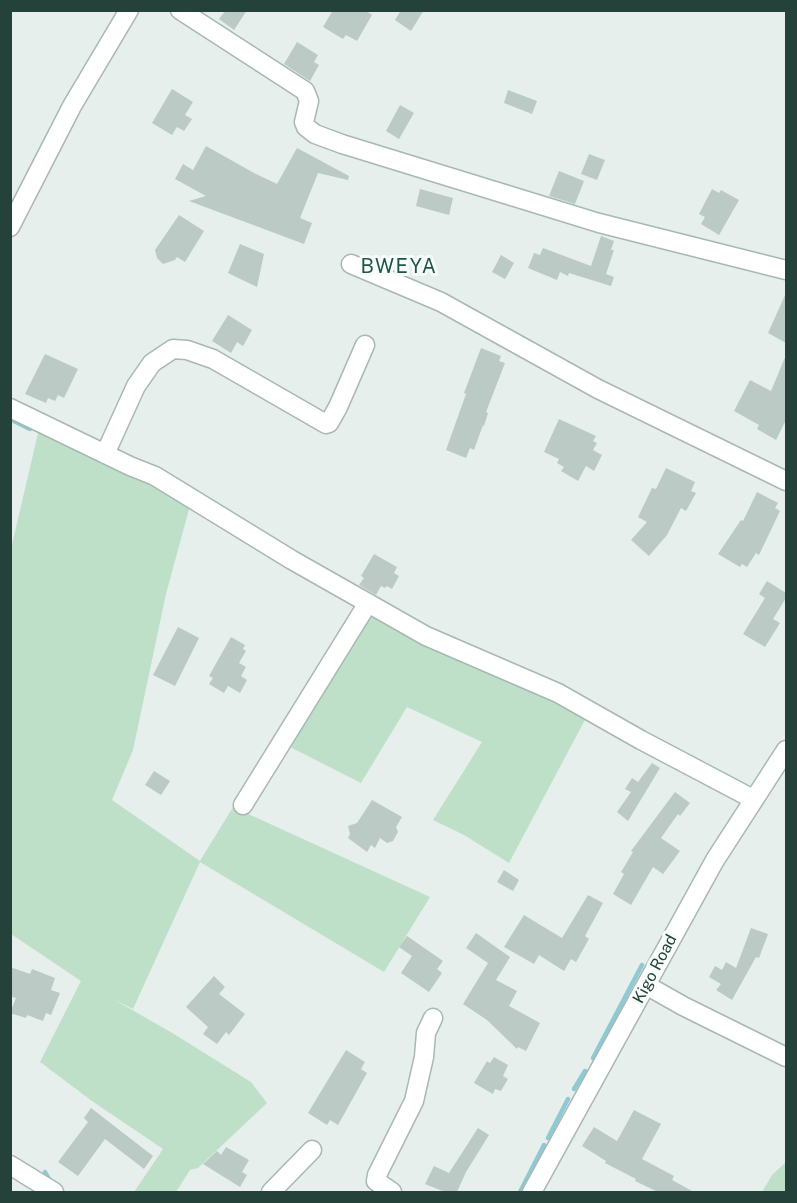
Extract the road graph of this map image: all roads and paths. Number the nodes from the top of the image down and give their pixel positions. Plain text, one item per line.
1 (129, 10) edge
2 (180, 10) edge
3 (10, 227) edge
4 (351, 264) dead end
5 (786, 270) edge
6 (365, 345) dead end
7 (10, 408) edge
8 (105, 454) junction
9 (786, 481) edge
10 (368, 603) junction
11 (786, 750) edge
12 (753, 799) junction
13 (243, 805) dead end
14 (646, 986) junction
15 (433, 1018) dead end
16 (786, 1057) edge
17 (312, 1150) dead end
18 (10, 1165) edge
19 (54, 1192) edge
20 (271, 1192) edge
21 (392, 1192) edge
22 (532, 1192) edge

1 - 3 street
2 - 5 street
4 - 9 street
6 - 8 street
7 - 8 street
8 - 10 street
10 - 12 street
10 - 13 street
11 - 12 street, Kigo Road
12 - 14 street, Kigo Road
14 - 16 street
14 - 22 street, Kigo Road
15 - 21 street
17 - 20 street
18 - 19 street

